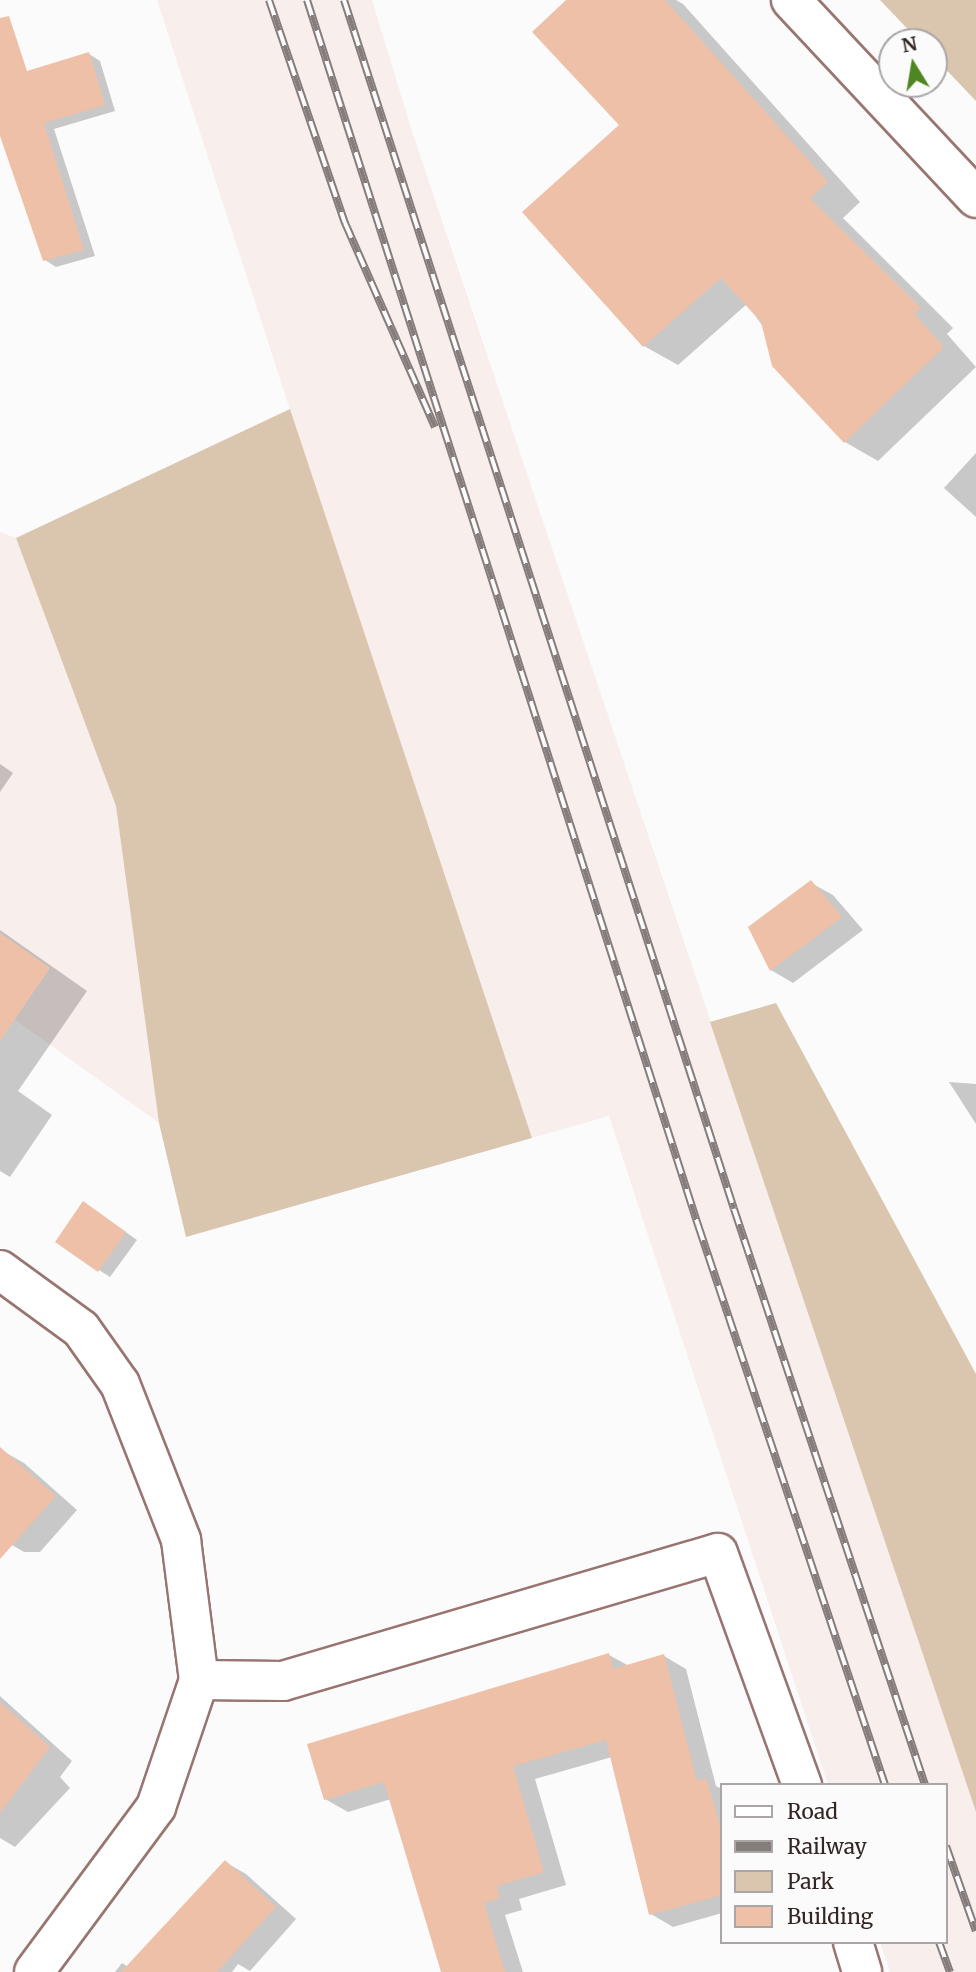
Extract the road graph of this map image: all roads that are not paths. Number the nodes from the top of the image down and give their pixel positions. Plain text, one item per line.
1 (791, 0) edge
2 (976, 198) edge
3 (0, 1270) edge
4 (199, 1680) junction
5 (801, 1783) edge
6 (854, 1944) edge
7 (34, 1972) edge
8 (862, 1972) edge

1 - 2 street
3 - 4 street
4 - 5 street
4 - 7 street
6 - 8 street

